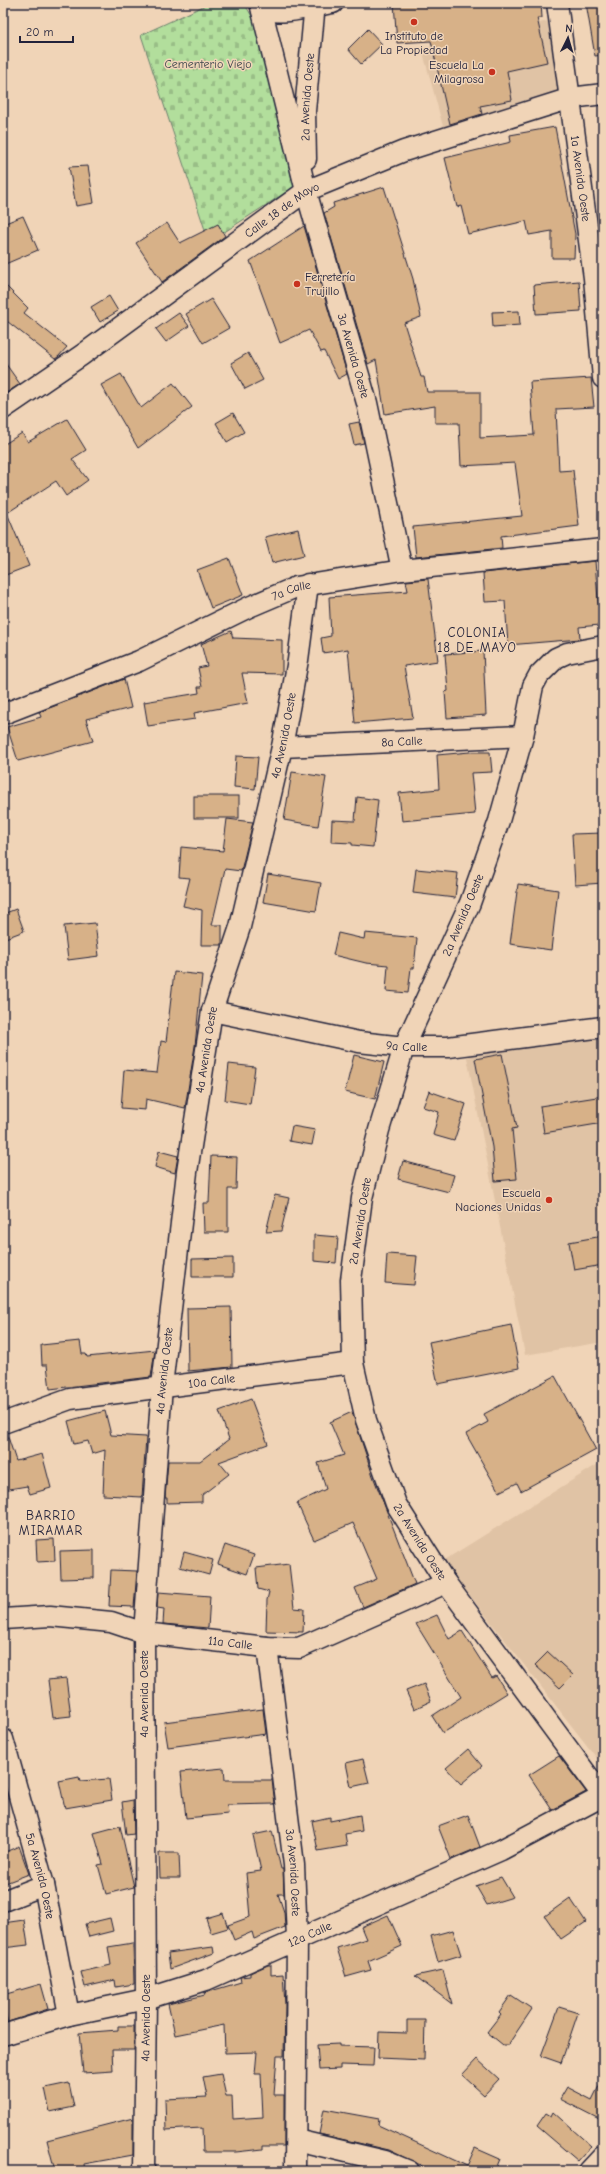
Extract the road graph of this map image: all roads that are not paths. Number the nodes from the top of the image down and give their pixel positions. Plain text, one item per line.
1 (557, 3) edge
2 (321, 4) edge
3 (261, 6) edge
4 (603, 94) edge
5 (571, 98) junction
6 (306, 192) junction
7 (603, 378) edge
8 (3, 409) edge
9 (603, 549) edge
10 (402, 570) junction
11 (308, 584) junction
12 (603, 646) edge
13 (3, 714) edge
14 (522, 736) junction
15 (282, 747) junction
16 (212, 1011) junction
17 (603, 1027) edge
18 (404, 1047) junction
19 (353, 1363) junction
20 (162, 1386) junction
21 (3, 1423) edge
22 (446, 1583) junction
23 (3, 1619) edge
24 (144, 1633) junction
25 (267, 1647) junction
26 (3, 1739) edge
27 (603, 1796) edge
28 (44, 1885) junction
29 (3, 1901) edge
30 (298, 1939) junction
31 (146, 1999) junction
32 (69, 2015) junction
33 (3, 2035) edge
34 (296, 2140) junction
35 (603, 2156) edge
36 (144, 2171) edge
37 (295, 2171) edge
38 (409, 2171) edge
39 (589, 2171) edge

1 - 5 street, 1a Avenida Oeste
2 - 3 street
2 - 6 street, 2a Avenida Oeste
3 - 6 street, 3a Avenida Oeste
4 - 5 street, Calle 18 de Mayo
5 - 6 street, Calle 18 de Mayo
5 - 7 street, 1a Avenida Oeste
6 - 8 street, Calle 18 de Mayo
6 - 10 street, 3a Avenida Oeste
9 - 10 street, 7a Calle
10 - 11 street, 7a Calle
11 - 13 street, 7a Calle
11 - 15 street, 4a Avenida Oeste
12 - 14 street, 2a Avenida Oeste
14 - 15 street, 8a Calle
14 - 18 street, 2a Avenida Oeste
15 - 16 street, 4a Avenida Oeste
16 - 18 street, 9a Calle
16 - 20 street, 4a Avenida Oeste
17 - 18 street, 9a Calle
18 - 19 street, 2a Avenida Oeste
19 - 20 street, 10a Calle
19 - 22 street, 2a Avenida Oeste
20 - 21 street, 10a Calle
20 - 24 street, 4a Avenida Oeste
22 - 25 street, 11a Calle
22 - 27 street, 2a Avenida Oeste
23 - 24 street, 11a Calle
24 - 25 street, 11a Calle
24 - 31 street, 4a Avenida Oeste
25 - 30 street, 3a Avenida Oeste
26 - 28 street, 5a Avenida Oeste
27 - 30 street, 12a Calle
28 - 29 street
28 - 32 street, 5a Avenida Oeste
30 - 31 street, 12a Calle
30 - 34 street, 3a Avenida Oeste
31 - 32 street, 12a Calle
31 - 36 street, 4a Avenida Oeste
32 - 33 street, 12a Calle
34 - 37 street, 3a Avenida Oeste
34 - 38 street
35 - 39 street

